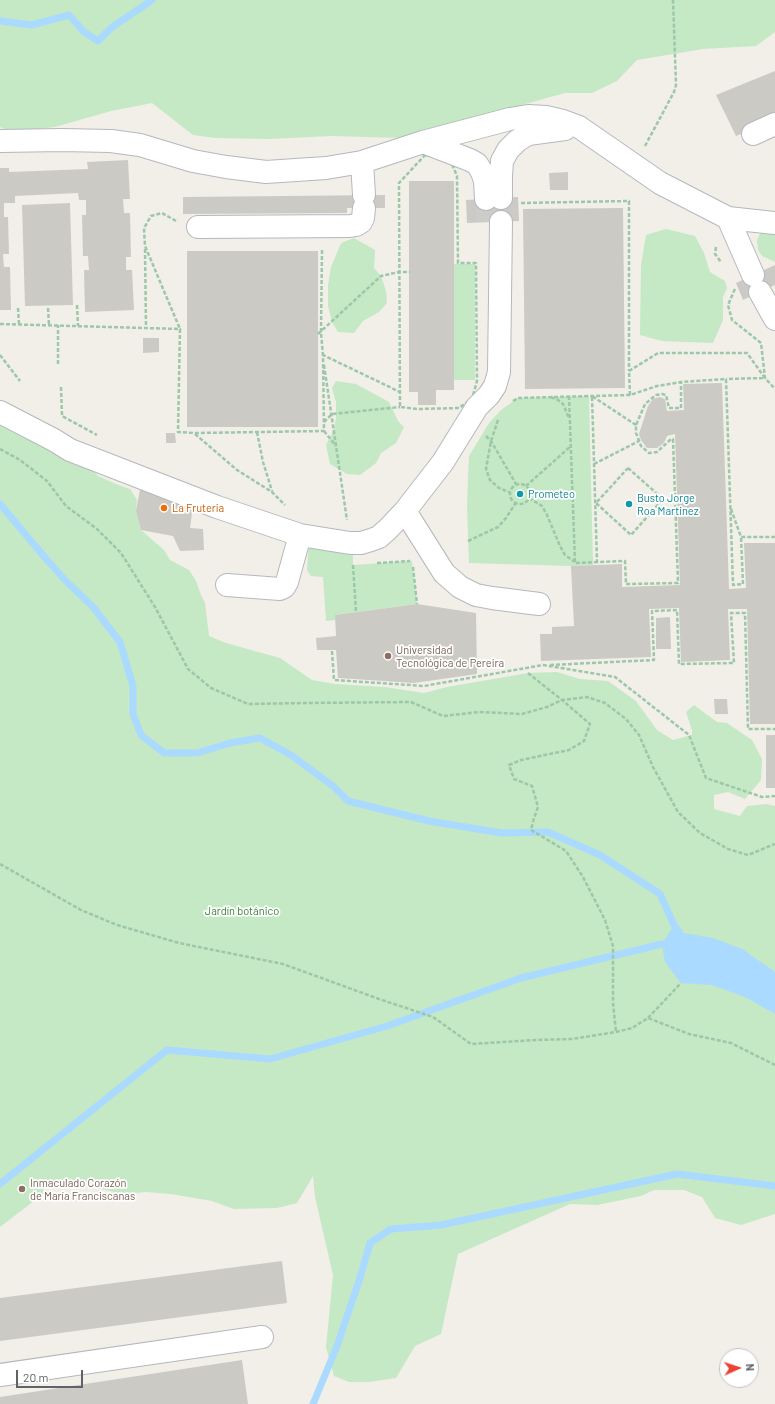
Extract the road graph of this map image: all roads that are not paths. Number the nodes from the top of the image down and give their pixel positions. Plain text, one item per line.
1 (775, 124) edge
2 (579, 127) junction
3 (753, 134) dead end
4 (0, 141) edge
5 (423, 142) junction
6 (362, 162) junction
7 (728, 218) junction
8 (494, 222) tunnel mouth
9 (775, 223) edge
10 (188, 224) road end
11 (775, 320) edge
12 (0, 412) edge
13 (405, 511) junction
14 (300, 535) junction
15 (227, 585) dead end
16 (539, 604) dead end
17 (262, 1337) dead end
18 (0, 1375) edge

1 - 3 street
2 - 5 street
2 - 5 street
2 - 7 street
4 - 6 street
5 - 6 street
6 - 10 street
7 - 9 street
7 - 11 street
8 - 13 street
12 - 14 street
13 - 14 street
13 - 16 street
14 - 15 street
17 - 18 street

